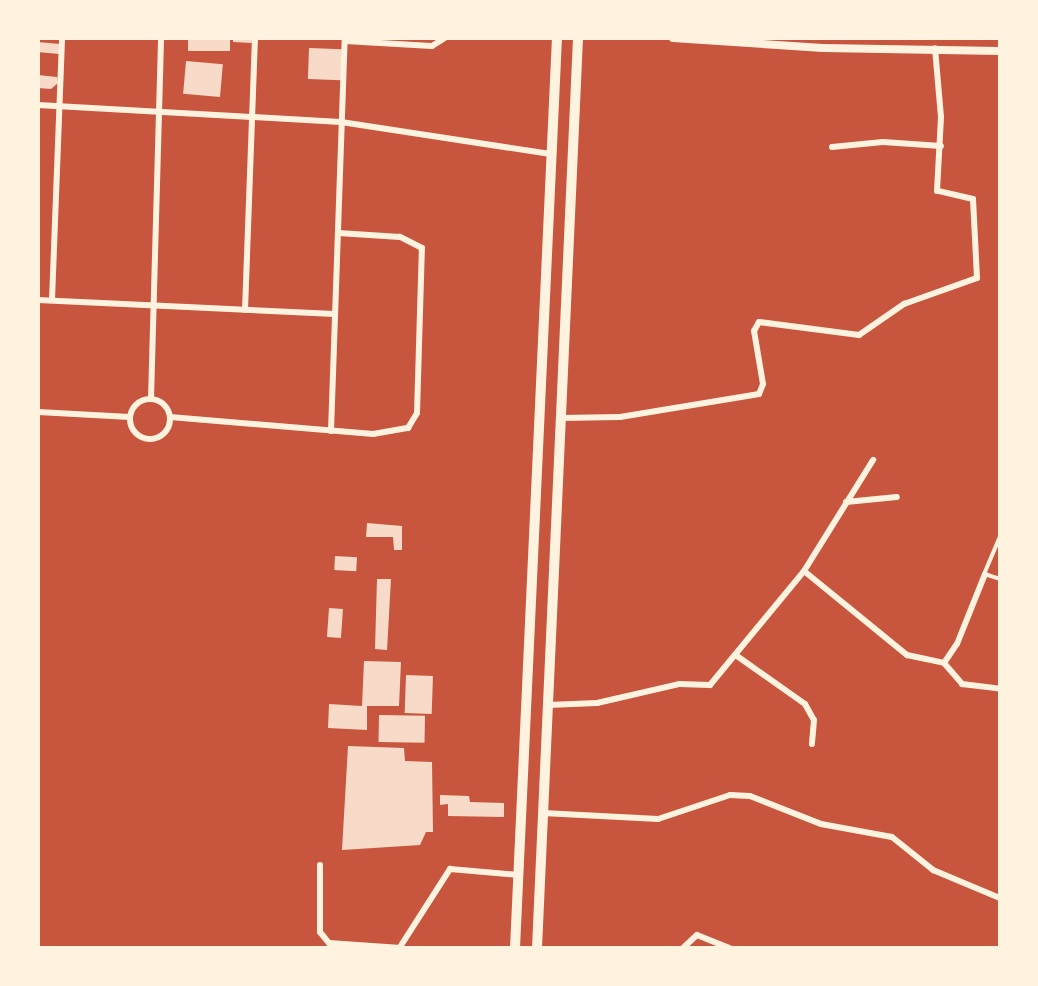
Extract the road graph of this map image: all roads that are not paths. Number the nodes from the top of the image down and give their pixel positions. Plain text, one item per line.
1 (62, 38) edge
2 (161, 38) edge
3 (255, 38) edge
4 (445, 38) edge
5 (557, 38) edge
6 (578, 38) edge
7 (673, 38) edge
8 (345, 40) edge
9 (935, 48) junction
10 (999, 51) edge
11 (38, 105) edge
12 (59, 108) junction
13 (156, 114) junction
14 (250, 118) junction
15 (341, 122) junction
16 (941, 146) junction
17 (832, 147) dead end
18 (551, 154) junction
19 (338, 233) junction
20 (38, 300) edge
21 (52, 300) junction
22 (245, 310) junction
23 (335, 314) junction
24 (152, 399) junction
25 (38, 412) edge
26 (130, 417) junction
27 (170, 418) junction
28 (561, 418) junction
29 (331, 431) junction
30 (873, 460) dead end
31 (897, 497) dead end
32 (846, 502) junction
33 (999, 538) edge
34 (803, 571) junction
35 (985, 575) junction
36 (999, 579) edge
37 (737, 656) junction
38 (944, 663) junction
39 (999, 689) edge
40 (548, 705) junction
41 (812, 744) dead end
42 (543, 813) junction
43 (320, 865) dead end
44 (519, 875) junction
45 (999, 898) edge
46 (401, 947) edge
47 (515, 947) edge
48 (537, 947) edge
49 (683, 947) edge
50 (730, 947) edge

1 - 12 street
2 - 13 street
3 - 14 street
4 - 8 street
5 - 18 main road
6 - 28 main road
7 - 9 street
8 - 15 street
9 - 10 street
9 - 16 street
11 - 12 street
12 - 13 street
12 - 21 street
13 - 14 street
13 - 24 street
14 - 15 street
14 - 22 street
15 - 18 street
15 - 19 street
16 - 17 street
16 - 28 street
18 - 44 main road
19 - 23 street
19 - 29 street
20 - 21 street
21 - 22 street
22 - 23 street
23 - 29 street
24 - 26 street
24 - 27 street
25 - 26 street
26 - 27 street
27 - 29 street
28 - 40 main road
30 - 32 street
31 - 32 street
32 - 34 street
33 - 35 lane
34 - 37 street
34 - 38 street
35 - 36 lane
35 - 38 street
37 - 40 street
37 - 41 street
38 - 39 street
40 - 42 main road
42 - 45 street
42 - 48 main road
43 - 46 street
44 - 46 street
44 - 47 main road
49 - 50 street

